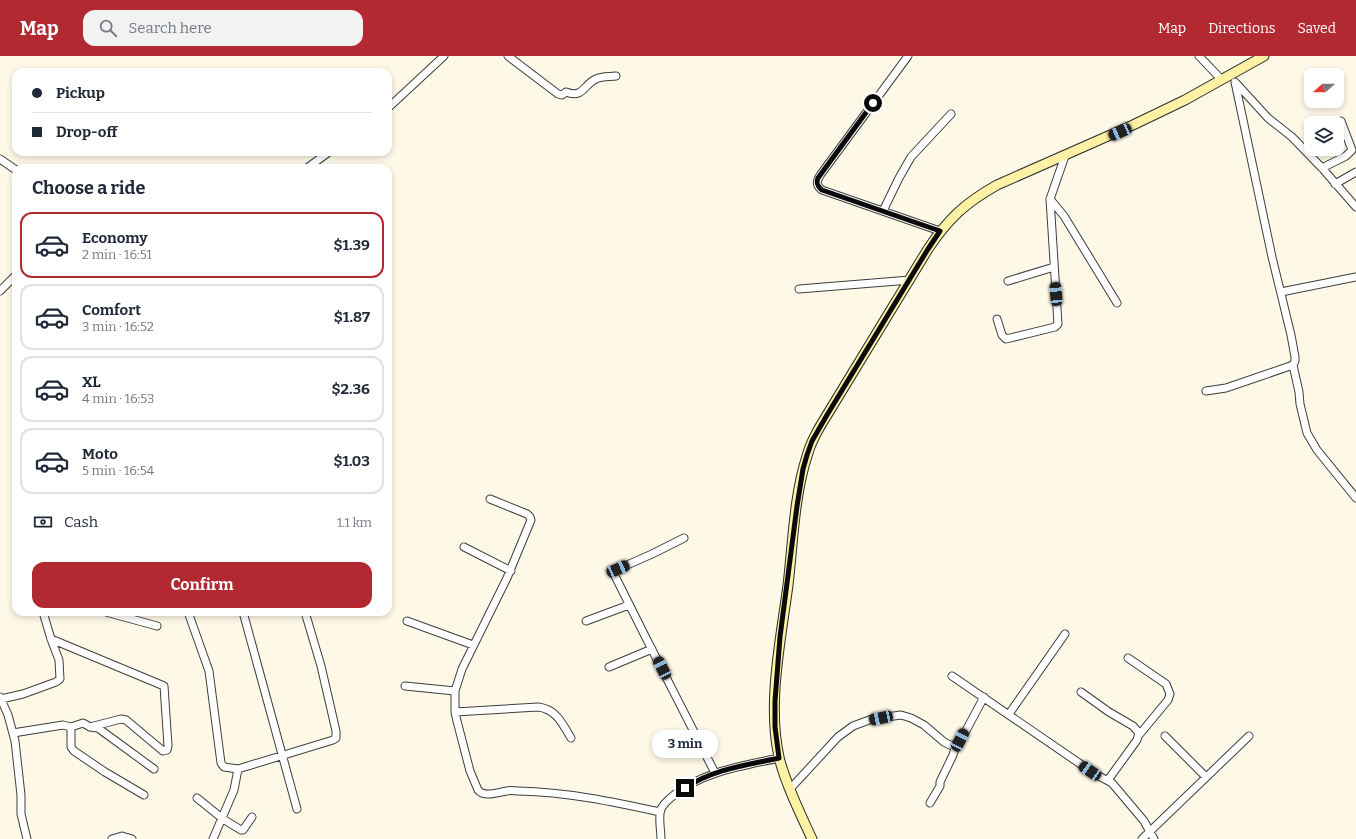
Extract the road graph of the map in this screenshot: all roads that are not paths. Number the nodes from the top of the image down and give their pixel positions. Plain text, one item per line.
1 (444, 56) edge
2 (508, 56) edge
3 (908, 56) edge
4 (1199, 56) edge
5 (1264, 56) edge
6 (1235, 72) junction
7 (616, 76) dead end
8 (1221, 79) junction
9 (1235, 82) junction
10 (392, 104) edge
11 (951, 114) dead end
12 (1344, 129) edge
13 (324, 156) edge
14 (1065, 156) junction
15 (0, 159) edge
16 (312, 164) edge
17 (12, 167) edge
18 (1322, 168) junction
19 (1356, 172) edge
20 (1335, 184) junction
21 (1050, 199) junction
22 (1356, 207) edge
23 (883, 211) junction
24 (940, 231) junction
25 (1054, 268) junction
26 (1356, 277) edge
27 (12, 279) edge
28 (910, 280) junction
29 (1008, 281) dead end
30 (799, 289) dead end
31 (0, 291) edge
32 (1281, 292) junction
33 (1117, 303) dead end
34 (997, 319) dead end
35 (1293, 365) junction
36 (1206, 391) dead end
37 (1356, 498) edge
38 (490, 499) dead end
39 (684, 538) dead end
40 (464, 548) dead end
41 (511, 571) junction
42 (629, 605) junction
43 (44, 616) edge
44 (121, 616) edge
45 (189, 616) edge
46 (244, 616) edge
47 (306, 616) edge
48 (407, 621) dead end
49 (586, 621) dead end
50 (157, 626) dead end
51 (1065, 634) dead end
52 (51, 639) junction
53 (473, 645) junction
54 (652, 649) junction
55 (1128, 658) dead end
56 (609, 667) dead end
57 (952, 676) dead end
58 (405, 686) dead end
59 (455, 691) junction
60 (1081, 692) dead end
61 (984, 697) junction
62 (1, 698) edge
63 (455, 712) junction
64 (1009, 714) junction
65 (71, 727) junction
66 (90, 727) junction
67 (13, 733) junction
68 (1139, 735) junction
69 (1165, 736) dead end
70 (1249, 736) dead end
71 (571, 738) dead end
72 (956, 746) junction
73 (282, 756) junction
74 (779, 758) junction
75 (238, 769) junction
76 (154, 770) dead end
77 (715, 773) junction
78 (1206, 777) junction
79 (1108, 780) junction
80 (790, 789) junction
81 (144, 795) dead end
82 (197, 798) dead end
83 (930, 803) dead end
84 (297, 809) dead end
85 (660, 812) junction
86 (252, 817) dead end
87 (223, 819) junction
88 (1151, 831) junction
89 (27, 839) edge
90 (112, 839) edge
91 (132, 839) edge
92 (213, 839) edge
93 (661, 839) edge
94 (812, 839) edge
95 (1142, 839) edge
96 (1154, 839) edge

1 - 10 street
2 - 7 street
3 - 23 street
4 - 8 street
5 - 6 street
6 - 8 street
6 - 9 street
8 - 14 street
9 - 18 street
9 - 32 street
11 - 23 street
12 - 18 street
13 - 16 street
14 - 21 street
14 - 24 street
15 - 17 street
18 - 20 street
19 - 20 street
20 - 22 street
21 - 25 street
21 - 33 street
23 - 24 street
24 - 28 street
25 - 29 street
25 - 34 street
26 - 32 street
27 - 31 street
28 - 30 street
28 - 74 street
32 - 35 street
35 - 36 street
35 - 37 street
38 - 41 street
39 - 42 street
40 - 41 street
41 - 53 street
42 - 49 street
42 - 54 street
43 - 52 street
44 - 50 street
45 - 75 street
46 - 73 street
47 - 73 street
48 - 53 street
51 - 64 street
52 - 62 street
52 - 66 street
53 - 59 street
54 - 56 street
54 - 77 street
55 - 68 street
57 - 61 street
58 - 59 street
59 - 63 street
60 - 68 street
61 - 64 street
61 - 72 street
62 - 67 street
63 - 71 street
63 - 85 street
64 - 79 street
65 - 66 street
65 - 67 street
65 - 81 street
66 - 76 street
67 - 89 street
68 - 79 street
69 - 78 street
70 - 78 street
72 - 80 street
72 - 83 street
73 - 75 street
73 - 84 street
74 - 77 street
74 - 80 street
75 - 87 street
77 - 85 street
78 - 88 street
79 - 88 street
80 - 94 street
82 - 87 street
85 - 93 street
86 - 87 street
87 - 92 street
88 - 95 street
88 - 96 street
90 - 91 street

